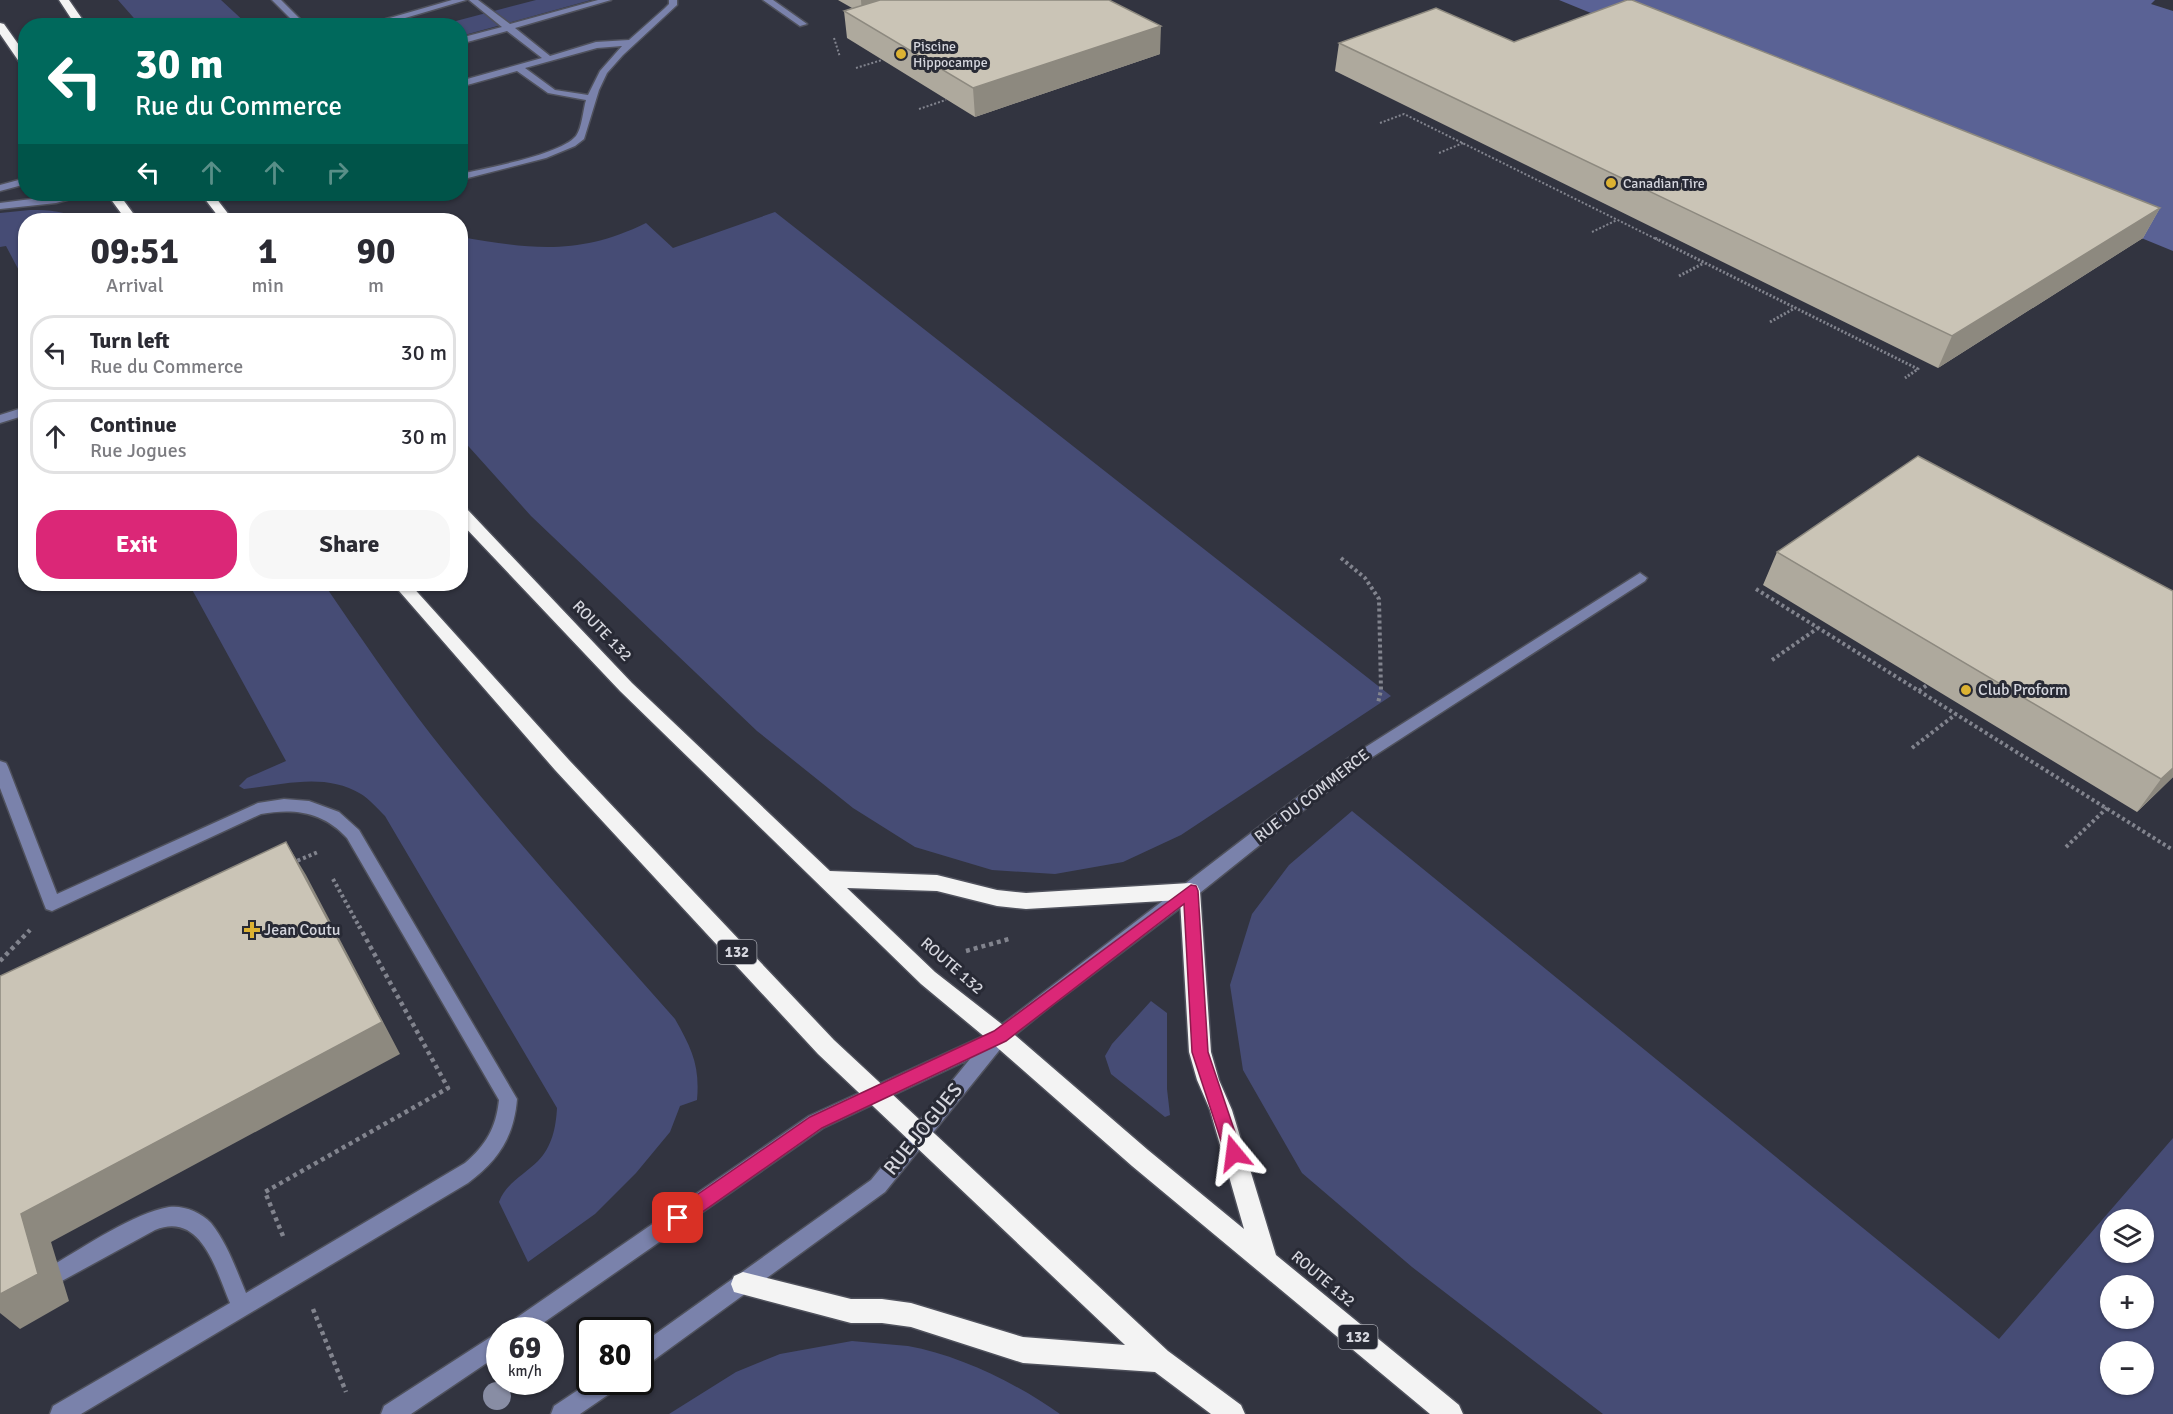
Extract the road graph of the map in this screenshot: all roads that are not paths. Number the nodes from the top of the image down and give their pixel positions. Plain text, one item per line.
1 (64, 0) edge
2 (276, 0) edge
3 (462, 0) edge
4 (473, 0) edge
5 (607, 0) edge
6 (673, 0) edge
7 (767, 0) edge
8 (76, 18) edge
9 (295, 18) edge
10 (396, 18) edge
11 (803, 24) dead end
12 (0, 26) edge
13 (508, 28) junction
14 (468, 39) edge
15 (634, 42) junction
16 (18, 52) edge
17 (549, 59) junction
18 (518, 67) junction
19 (468, 82) edge
20 (592, 98) junction
21 (468, 175) edge
22 (18, 183) edge
23 (0, 188) edge
24 (47, 201) edge
25 (0, 206) edge
26 (18, 413) edge
27 (0, 419) edge
28 (468, 521) edge
29 (1640, 578) dead end
30 (407, 591) edge
31 (0, 767) edge
32 (825, 879) junction
33 (1191, 891) junction
34 (1000, 1036) junction
35 (876, 1094) junction
36 (918, 1134) junction
37 (1265, 1260) junction
38 (60, 1272) dead end
39 (743, 1284) junction
40 (242, 1307) junction
41 (535, 1317) edge
42 (654, 1348) edge
43 (486, 1350) edge
44 (1159, 1360) junction
45 (589, 1395) edge
46 (61, 1414) edge
47 (392, 1414) edge
48 (562, 1414) edge
49 (1232, 1414) edge
50 (1450, 1414) edge

1 - 8 highway
2 - 9 street
3 - 10 street
4 - 13 street
5 - 13 street
6 - 15 street
7 - 11 street
12 - 16 highway
13 - 14 street
13 - 17 street
15 - 17 street
15 - 20 street
17 - 18 street
18 - 19 street
18 - 20 street
20 - 21 street
22 - 23 street
24 - 25 street
26 - 27 street
28 - 32 highway, ROUTE 132 / 132
29 - 33 street, RUE DU COMMERCE
30 - 35 highway, 132
31 - 40 street
32 - 33 highway
32 - 34 highway, ROUTE 132 / 132
33 - 34 street, RUE DU COMMERCE
33 - 37 highway
34 - 35 street, RUE JOGUES
34 - 36 street, RUE JOGUES
34 - 37 highway, ROUTE 132 / 132
35 - 36 highway, 132
35 - 41 street, RUE JOGUES
36 - 39 street, RUE JOGUES
36 - 44 highway, 132
37 - 50 highway, ROUTE 132 / 132
38 - 40 street
39 - 42 street, RUE JOGUES
39 - 44 highway
40 - 46 street
43 - 47 street
44 - 49 highway, 132
45 - 48 street

